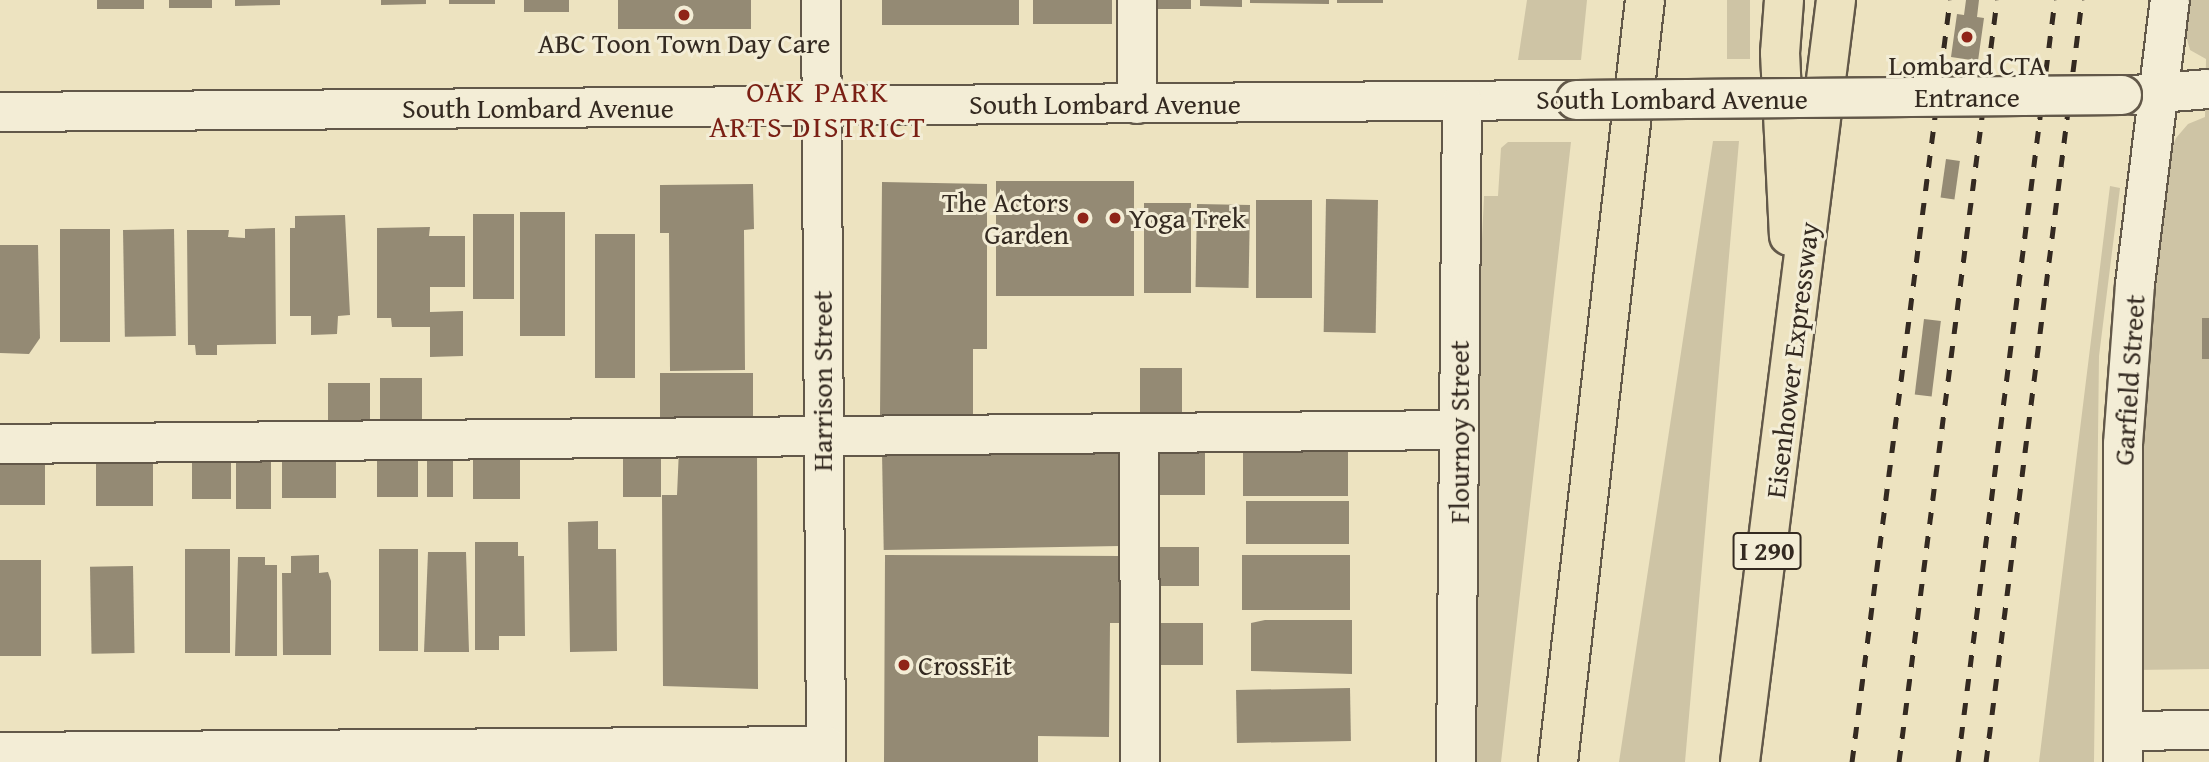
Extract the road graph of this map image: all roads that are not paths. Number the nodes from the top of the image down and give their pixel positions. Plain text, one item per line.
1 (821, 0) edge
2 (1137, 0) edge
3 (1645, 0) edge
4 (1784, 0) edge
5 (1836, 0) edge
6 (2170, 0) edge
7 (2209, 89) edge
8 (2140, 95) junction
9 (1462, 101) junction
10 (1138, 104) junction
11 (822, 106) junction
12 (0, 112) edge
13 (1795, 340) junction
14 (1459, 430) junction
15 (1139, 433) junction
16 (822, 436) junction
17 (0, 444) edge
18 (2209, 730) edge
19 (2123, 746) edge
20 (0, 752) edge
21 (826, 754) edge
22 (1140, 762) edge
23 (1456, 762) edge
24 (1558, 762) edge
25 (1740, 762) edge

1 - 11 street, Harrison Street
2 - 10 street
3 - 24 highway
4 - 13 highway
5 - 13 highway, Eisenhower Expressway / I 290
6 - 8 street, Garfield Street
7 - 8 street, South Lombard Avenue
8 - 9 street, South Lombard Avenue, bridge
8 - 19 street, Garfield Street
9 - 10 street, South Lombard Avenue
9 - 14 street, Flournoy Street
10 - 11 street, South Lombard Avenue
11 - 12 street, South Lombard Avenue
11 - 16 street, Harrison Street
13 - 25 highway, Eisenhower Expressway / I 290
14 - 15 street
14 - 23 street, Flournoy Street
15 - 16 street
15 - 22 street
16 - 17 street
16 - 21 street, Harrison Street
18 - 19 street
20 - 21 street

